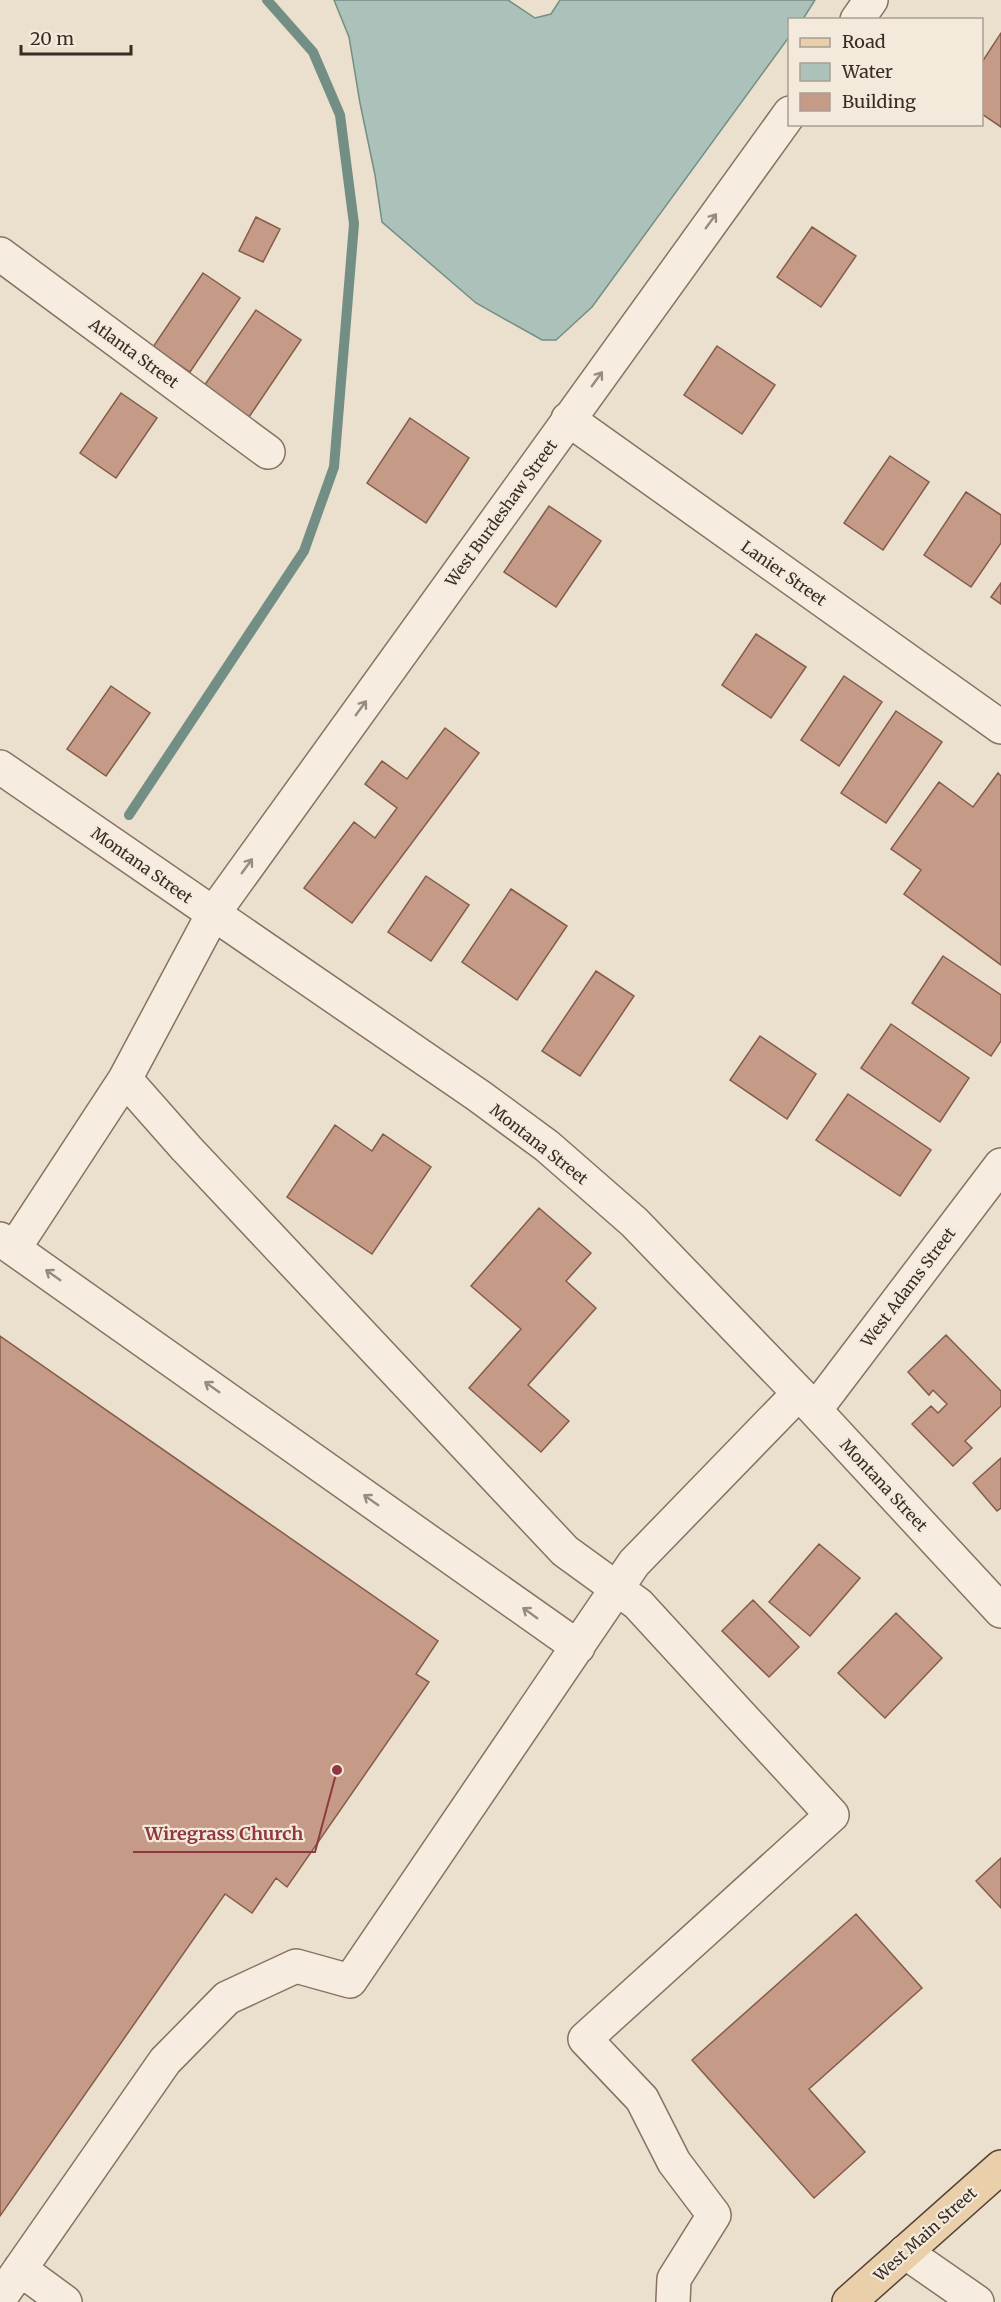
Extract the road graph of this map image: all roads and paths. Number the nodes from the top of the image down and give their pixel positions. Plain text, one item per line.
1 (871, 0) edge
2 (858, 18) edge
3 (788, 114) edge
4 (0, 254) edge
5 (568, 420) junction
6 (268, 452) dead end
7 (1001, 727) edge
8 (0, 767) edge
9 (213, 914) junction
10 (125, 1079) junction
11 (1001, 1165) edge
12 (7, 1243) edge
13 (807, 1401) junction
14 (616, 1589) junction
15 (1001, 1611) edge
16 (578, 1647) junction
17 (1001, 2167) edge
18 (905, 2252) junction
19 (20, 2269) junction
20 (0, 2298) edge
21 (64, 2302) edge
22 (673, 2302) edge
23 (849, 2302) edge
24 (977, 2302) edge

1 - 2 street
5 -> 3 street, West Burdeshaw Street
4 - 6 street, Atlanta Street
5 - 7 street, Lanier Street
9 -> 5 street, West Burdeshaw Street
8 - 9 street, Montana Street
9 - 10 street, West Burdeshaw Street
9 - 13 street, Montana Street
10 - 12 street, West Burdeshaw Street
10 - 14 street
11 - 13 street, West Adams Street
16 -> 12 street
13 - 14 street, West Adams Street
13 - 15 street, Montana Street
14 - 16 street, West Adams Street
14 - 22 street
16 - 19 street, West Adams Street
17 - 18 main road, West Main Street
18 - 23 main road, West Main Street
18 - 24 street
19 - 20 street
19 - 21 street

